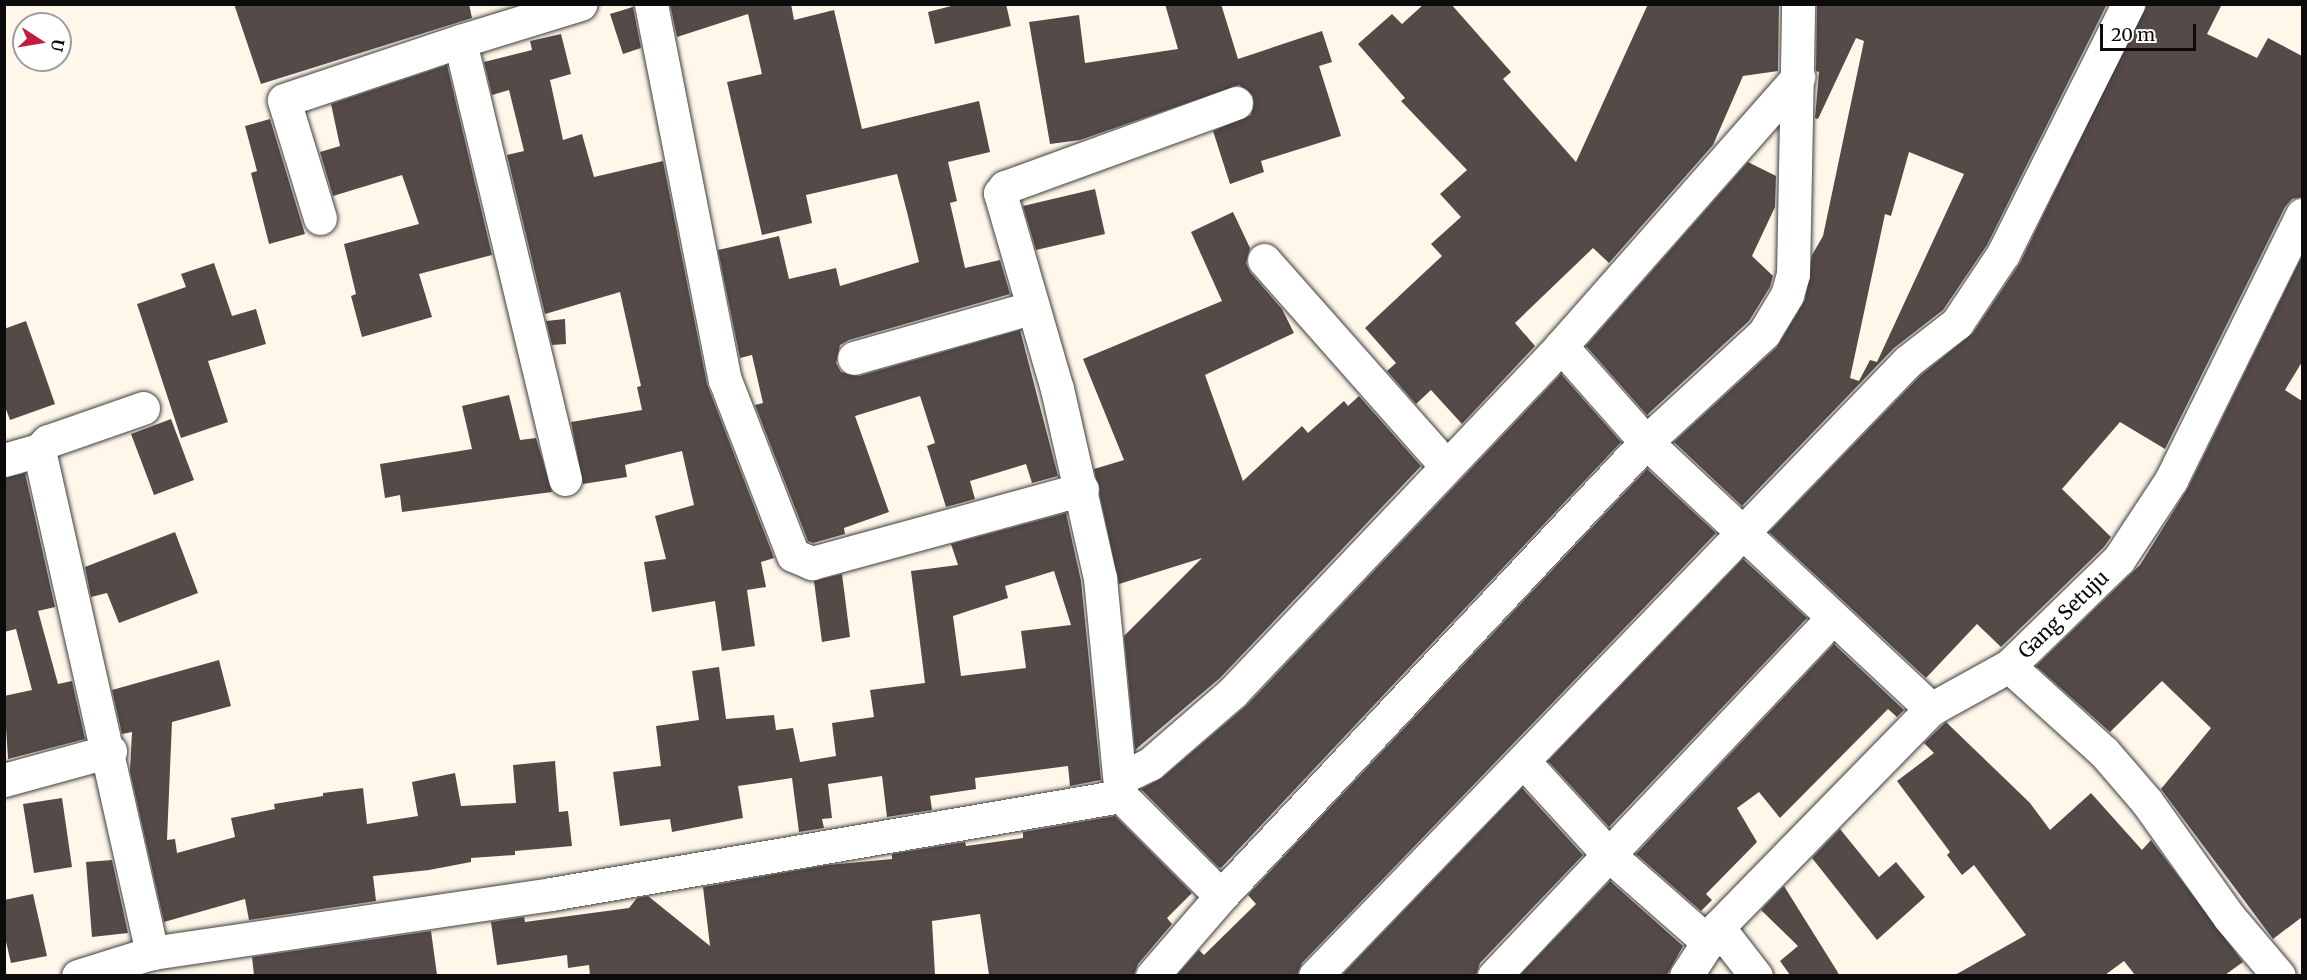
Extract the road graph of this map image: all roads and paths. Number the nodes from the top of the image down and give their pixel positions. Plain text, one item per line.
1 (580, 4) edge
2 (651, 4) edge
3 (1798, 4) edge
4 (2128, 4) edge
5 (460, 41) junction
6 (1798, 77) junction
7 (1236, 103) dead end
8 (2302, 215) edge
9 (320, 218) dead end
10 (1264, 260) dead end
11 (1031, 308) junction
12 (1561, 346) junction
13 (854, 358) dead end
14 (143, 408) dead end
15 (1646, 442) junction
16 (39, 450) junction
17 (4, 460) edge
18 (1446, 466) junction
19 (565, 479) dead end
20 (1082, 489) junction
21 (1744, 532) junction
22 (1832, 619) junction
23 (2009, 666) junction
24 (1931, 709) junction
25 (110, 751) junction
26 (1522, 761) junction
27 (4, 780) edge
28 (1121, 787) junction
29 (1609, 855) junction
30 (1221, 896) junction
31 (1713, 935) junction
32 (152, 953) junction
33 (78, 975) edge
34 (1152, 975) edge
35 (1315, 975) edge
36 (1494, 975) edge
37 (1686, 975) edge
38 (1756, 975) edge
39 (2279, 975) edge

1 - 5 street
2 - 20 street
3 - 6 street
4 - 21 street
5 - 9 street
5 - 19 street
6 - 12 street
6 - 15 street
7 - 11 street
8 - 23 street, Gang Setuju
10 - 18 street
11 - 13 street
11 - 20 street
12 - 15 street
12 - 18 street
14 - 16 street
15 - 21 street
15 - 30 street
16 - 17 street
16 - 25 street
18 - 28 street
20 - 28 street
21 - 22 street
21 - 26 street
22 - 24 street
22 - 29 street
23 - 24 street, Gang Setuju
23 - 39 street
24 - 31 street, Gang Setuju
25 - 27 street
25 - 32 street
26 - 29 street
26 - 35 street
28 - 30 street
28 - 32 street
29 - 31 street
29 - 36 street
30 - 34 street
31 - 37 street, Gang Setuju
31 - 38 street
32 - 33 street

